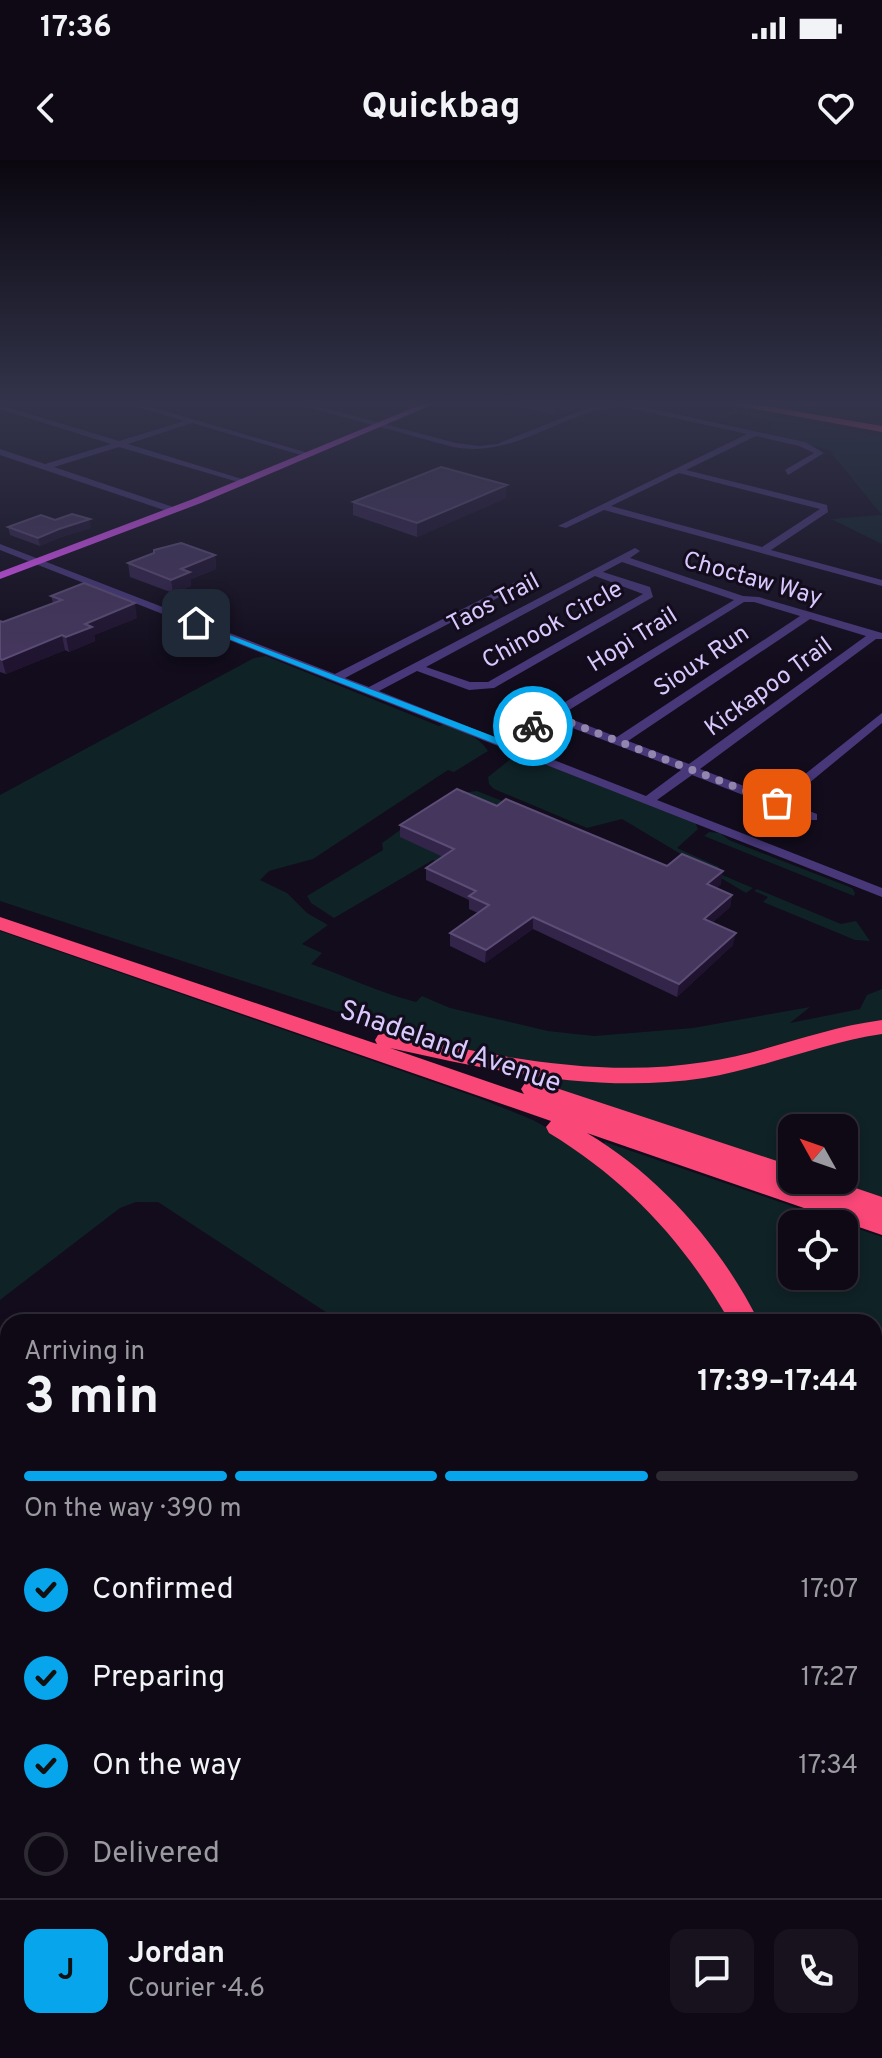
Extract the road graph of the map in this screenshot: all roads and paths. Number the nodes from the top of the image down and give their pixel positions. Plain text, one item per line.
1 (113, 490) edge
2 (223, 490) edge
3 (640, 490) edge
4 (752, 490) edge
5 (603, 507) junction
6 (173, 510) junction
7 (563, 526) dead end
8 (0, 547) edge
9 (764, 550) junction
10 (635, 551) dead end
11 (621, 558) junction
12 (42, 563) junction
13 (595, 573) junction
14 (0, 576) edge
15 (527, 580) dead end
16 (0, 583) edge
17 (882, 583) edge
18 (742, 599) junction
19 (808, 615) junction
20 (878, 636) edge
21 (416, 667) junction
22 (336, 678) junction
23 (371, 691) junction
24 (551, 715) junction
25 (882, 717) edge
26 (619, 741) junction
27 (504, 744) junction
28 (690, 770) junction
29 (649, 800) junction
30 (777, 803) junction
31 (812, 817) dead end
32 (882, 893) edge
33 (0, 909) edge
34 (0, 923) edge
35 (882, 1027) edge
36 (386, 1040) junction
37 (515, 1101) junction
38 (778, 1171) edge
39 (844, 1194) edge
40 (882, 1207) edge
41 (882, 1225) edge
42 (740, 1314) edge

1 - 6 street
2 - 6 main road
3 - 5 street
4 - 9 street
5 - 7 street
5 - 9 street
6 - 12 main road
8 - 12 street
9 - 17 street
10 - 11 street, Taos Trail
11 - 13 street, Taos Trail
11 - 18 street, Choctaw Way
12 - 14 main road
12 - 16 main road
12 - 22 street
13 - 21 street, Taos Trail
13 - 21 street, Chinook Circle
15 - 22 street
18 - 19 street, Choctaw Way
18 - 24 street, Hopi Trail
19 - 20 street, Choctaw Way
19 - 26 street, Sioux Run
20 - 28 street, Kickapoo Trail
21 - 23 street, Taos Trail
22 - 23 street
23 - 27 street
24 - 26 street
24 - 27 street, Hopi Trail
25 - 30 street
26 - 28 street
27 - 29 street
28 - 29 street, Kickapoo Trail
28 - 30 street
29 - 32 street
30 - 31 street
33 - 36 highway, Shadeland Avenue
34 - 37 highway, Shadeland Avenue
35 - 36 highway
36 - 38 highway, Shadeland Avenue
37 - 41 highway, Shadeland Avenue
37 - 42 highway
39 - 40 highway

